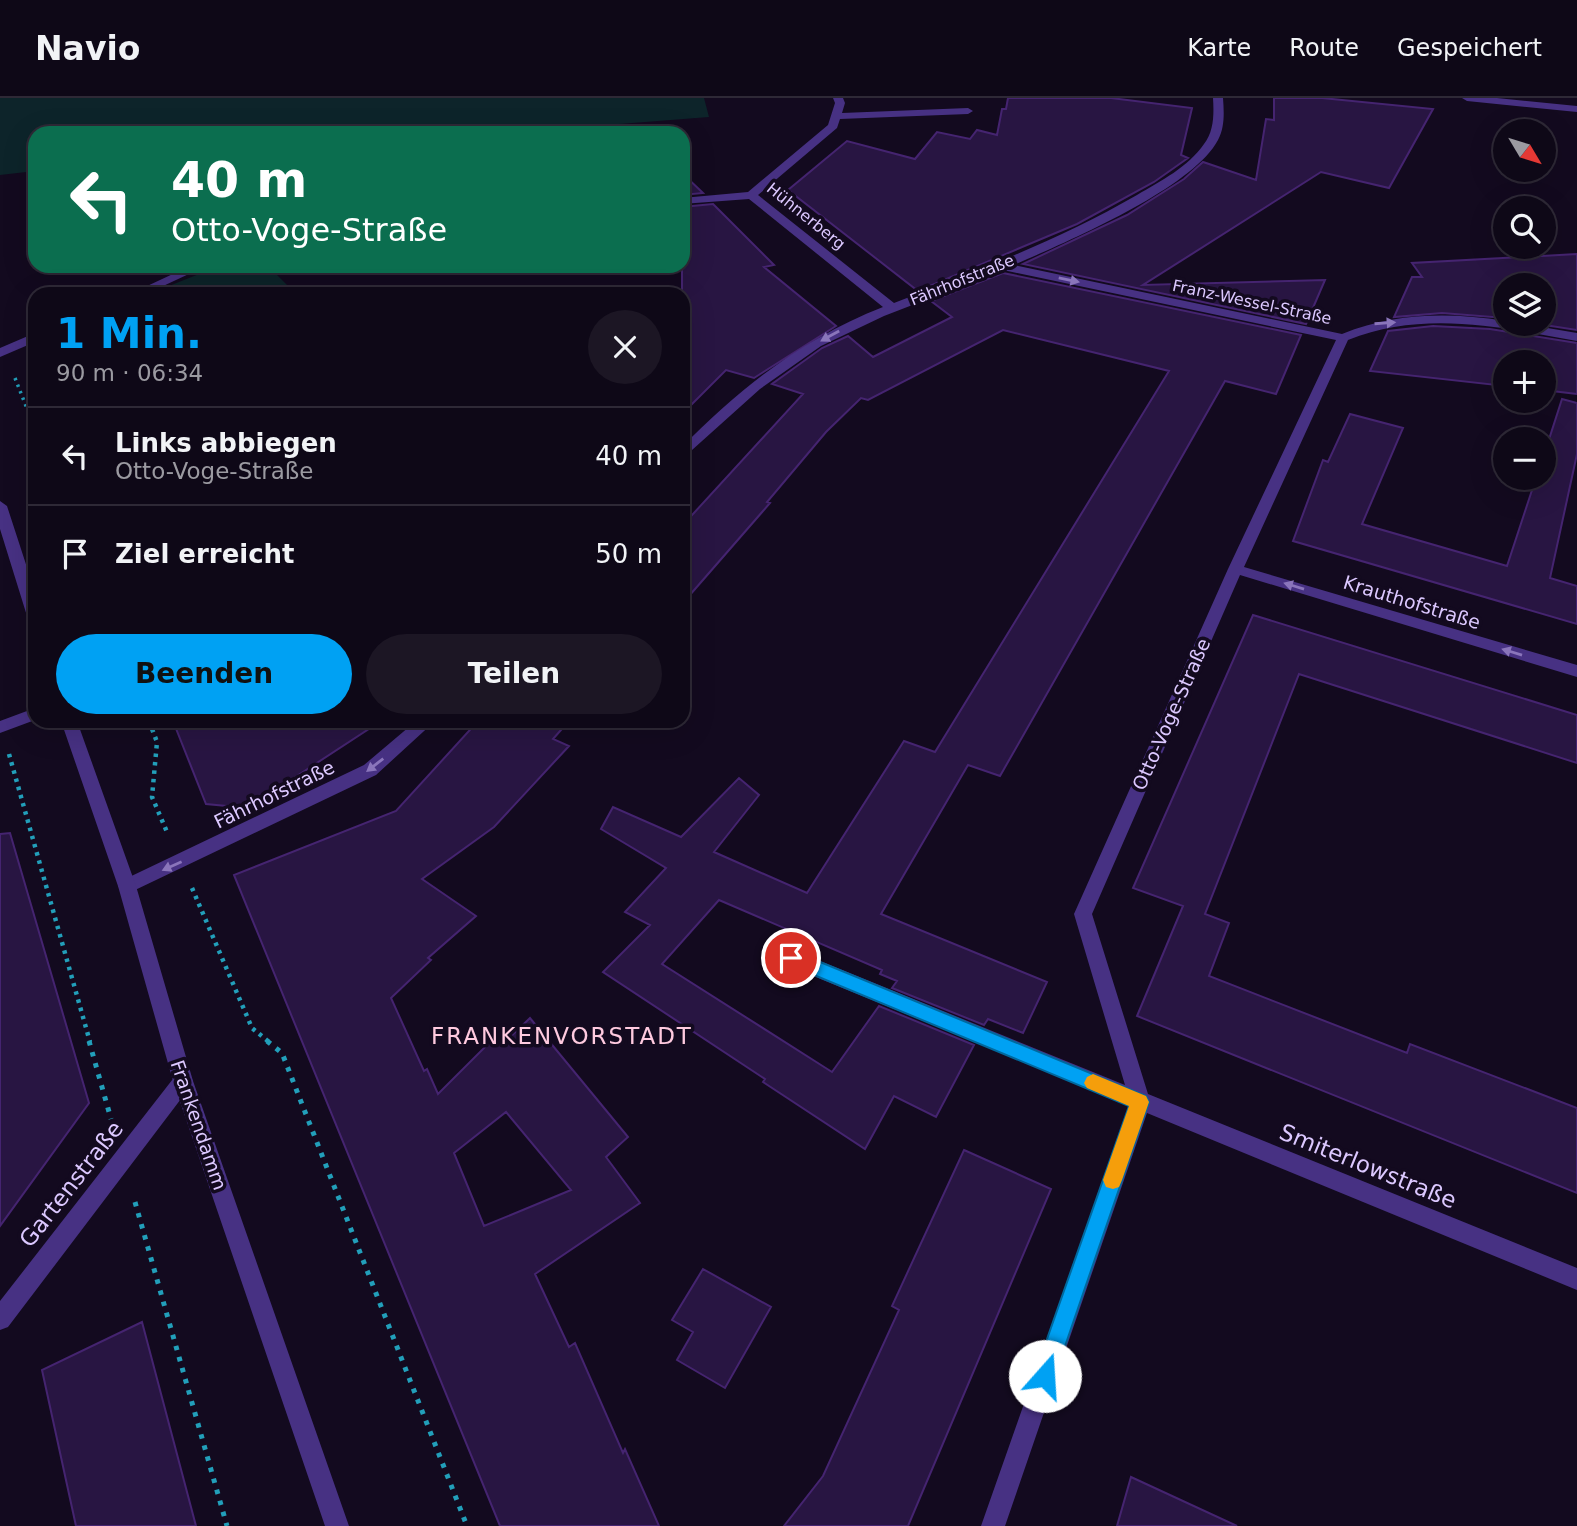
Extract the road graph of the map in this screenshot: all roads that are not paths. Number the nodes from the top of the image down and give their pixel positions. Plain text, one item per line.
1 (838, 98) edge
2 (1218, 98) edge
3 (1466, 98) edge
4 (1577, 109) edge
5 (968, 111) dead end
6 (836, 116) junction
7 (751, 195) junction
8 (690, 200) edge
9 (1002, 266) junction
10 (184, 273) edge
11 (152, 287) edge
12 (892, 308) junction
13 (1577, 337) edge
14 (1343, 338) junction
15 (28, 340) edge
16 (2, 352) edge
17 (690, 446) edge
18 (0, 506) edge
19 (1236, 569) junction
20 (28, 593) edge
21 (1577, 671) edge
22 (28, 717) edge
23 (0, 727) edge
24 (71, 728) edge
25 (420, 728) edge
26 (127, 886) junction
27 (791, 958) dead end
28 (183, 1081) junction
29 (1140, 1102) junction
30 (1577, 1279) edge
31 (0, 1319) edge
32 (337, 1526) edge
33 (993, 1526) edge

1 - 6 street
2 - 9 street, Fährhofstraße
3 - 4 street
5 - 6 street
6 - 7 street
7 - 8 street, Hühnerberg
7 - 12 street, Hühnerberg
9 - 12 street, Fährhofstraße
9 -> 14 street, Franz-Wessel-Straße
10 - 11 street
12 -> 17 street, Fährhofstraße
14 -> 13 street, Franz-Wessel-Straße
14 - 19 street, Otto-Voge-Straße
15 - 16 street
18 - 20 street
21 -> 19 street, Krauthofstraße
19 - 29 street, Otto-Voge-Straße
22 - 23 street
24 - 26 street, Frankendamm
25 -> 26 street, Fährhofstraße
26 - 28 street, Frankendamm
27 - 29 street
28 - 31 street, Gartenstraße
28 - 32 street, Frankendamm
29 - 30 street, Smiterlowstraße
29 - 33 street

